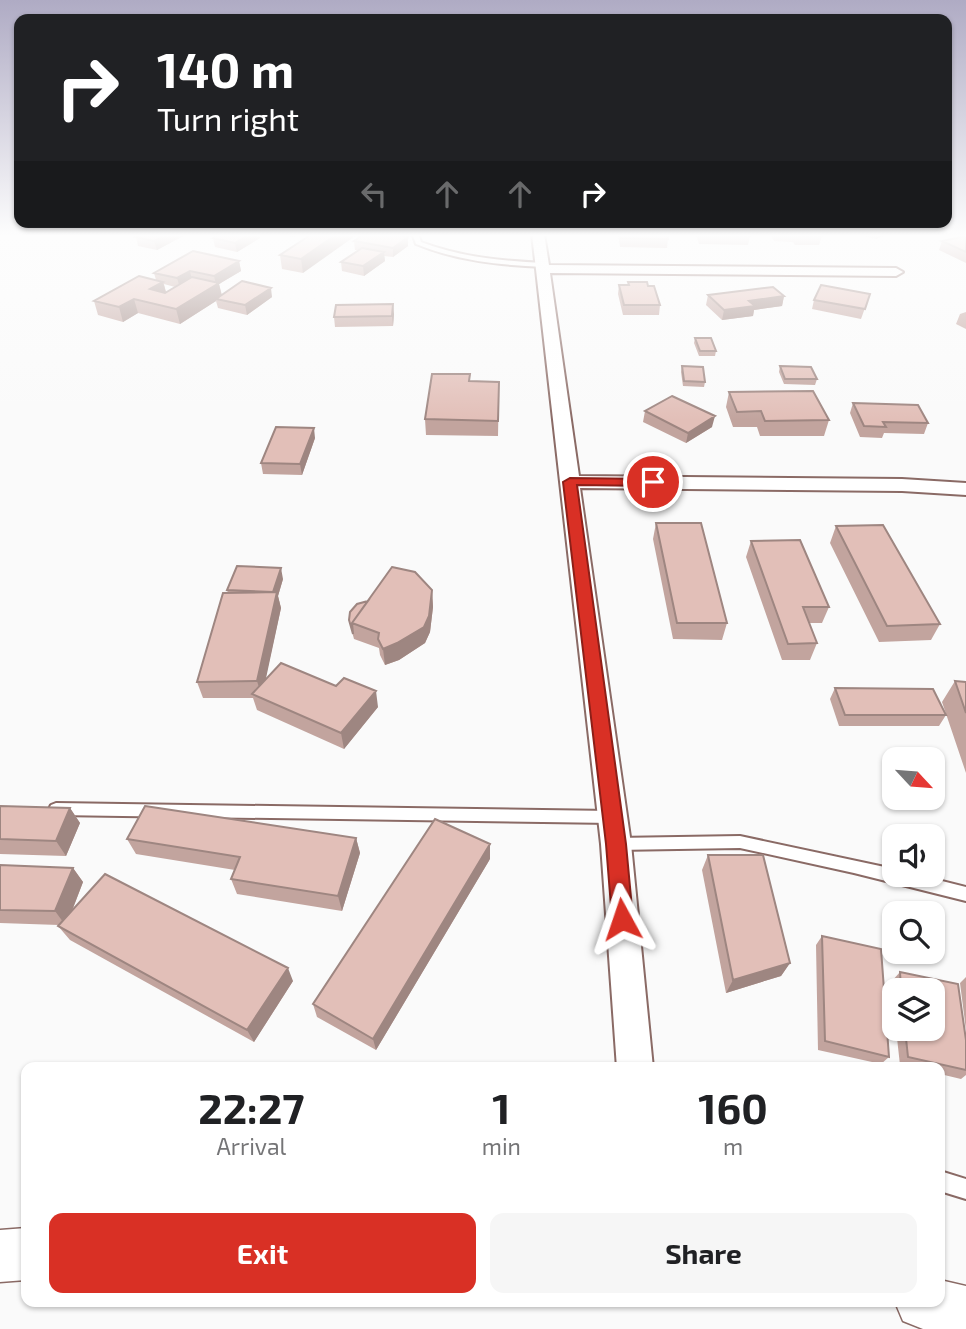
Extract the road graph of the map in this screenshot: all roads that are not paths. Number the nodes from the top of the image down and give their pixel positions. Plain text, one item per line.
1 (548, 296) edge
2 (570, 482) junction
3 (966, 489) edge
4 (41, 808) edge
5 (612, 817) junction
6 (616, 844) junction
7 (966, 894) edge
8 (634, 1062) edge
9 (945, 1183) edge
10 (966, 1189) edge
11 (21, 1254) edge
12 (0, 1256) edge
13 (942, 1307) edge
14 (966, 1313) edge

1 - 2 street
2 - 3 street
2 - 5 street
4 - 5 lane
5 - 6 street
6 - 7 lane
6 - 8 street
9 - 10 lane
11 - 12 street
13 - 14 street

